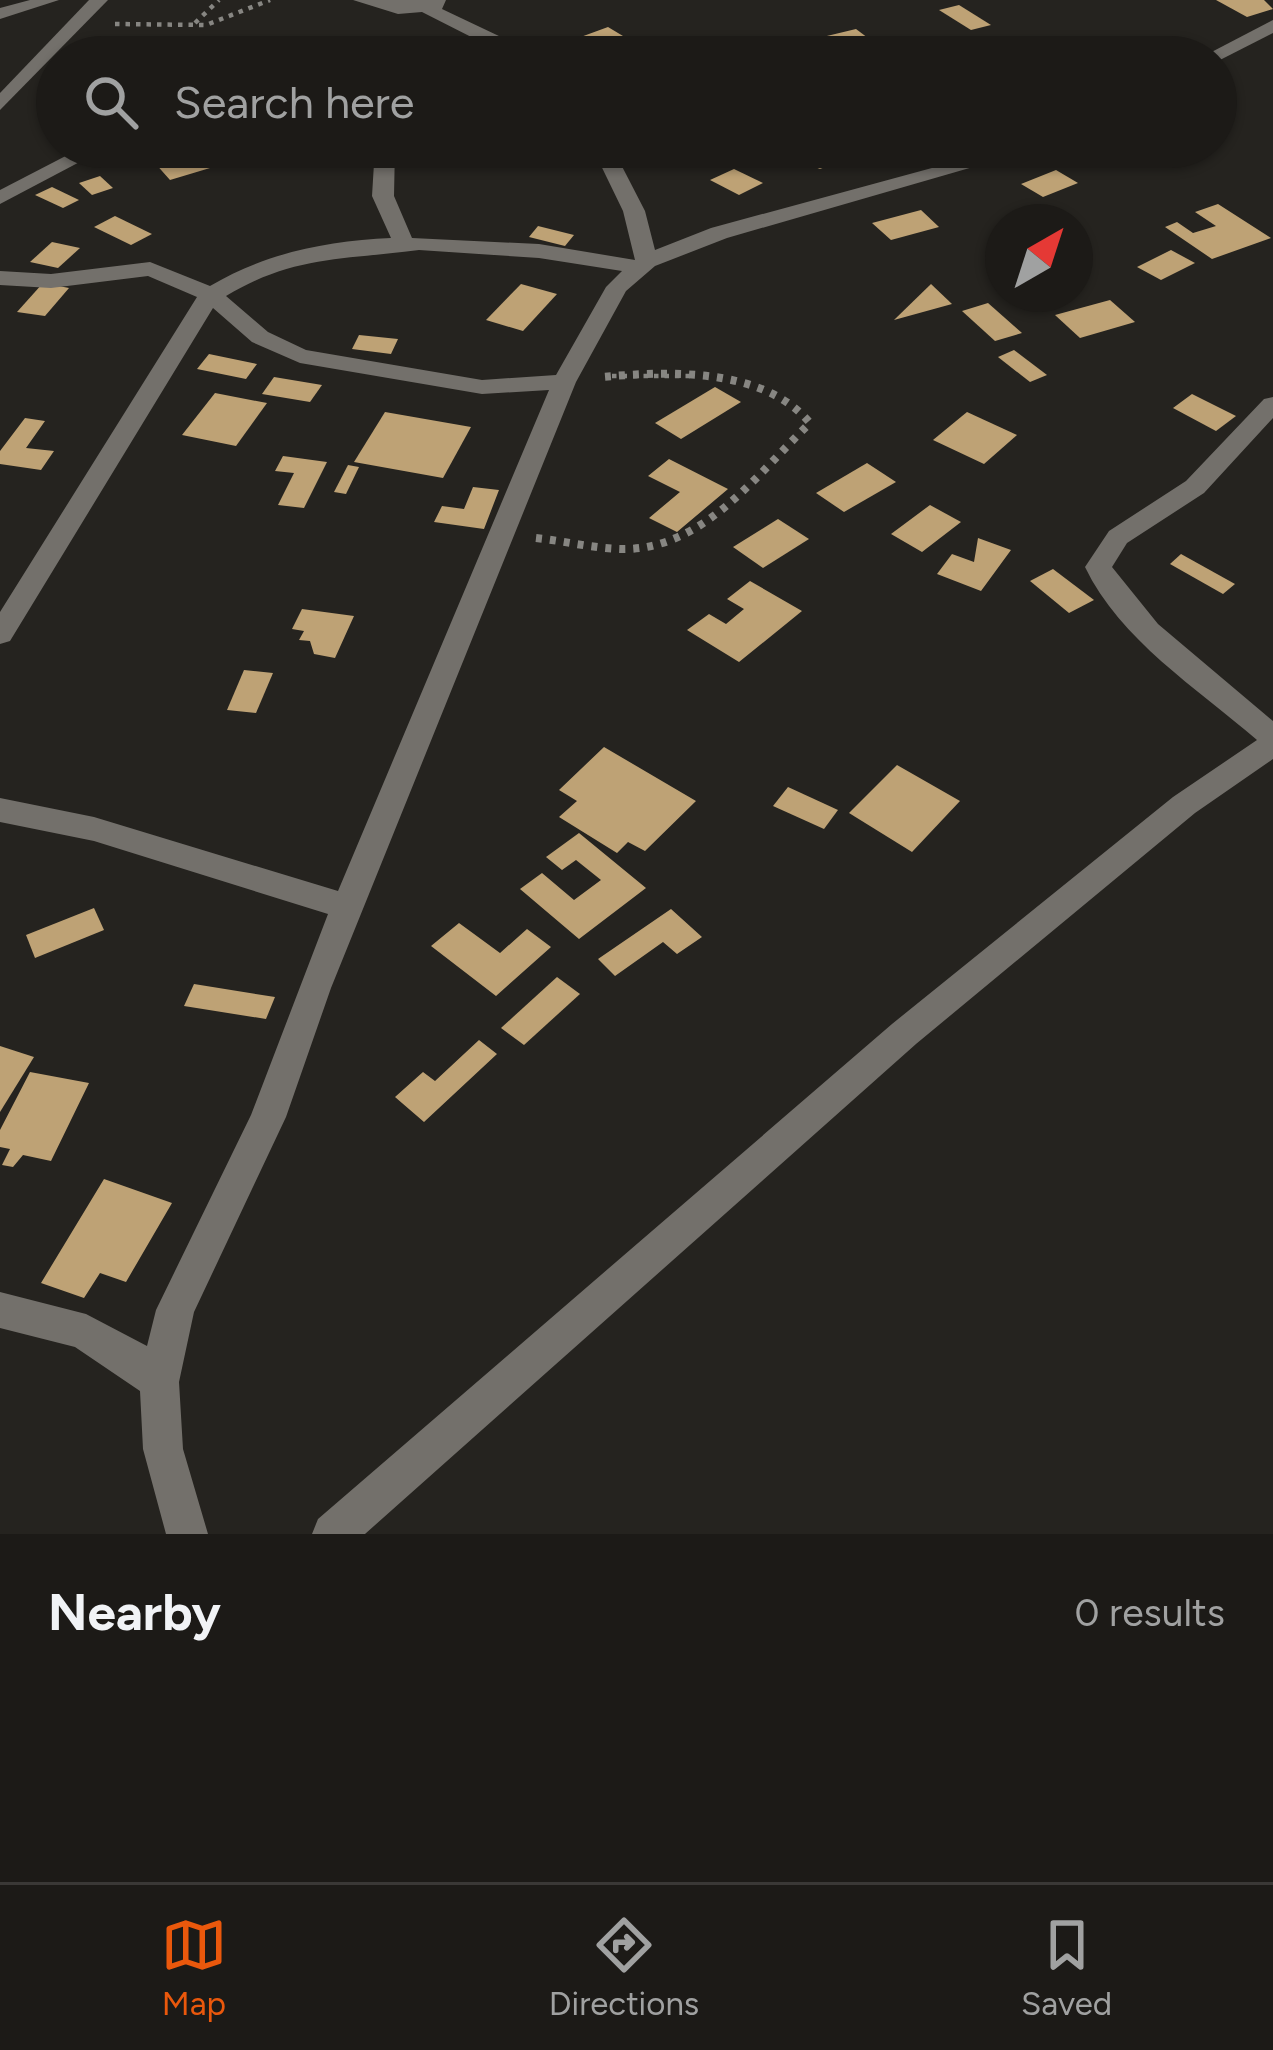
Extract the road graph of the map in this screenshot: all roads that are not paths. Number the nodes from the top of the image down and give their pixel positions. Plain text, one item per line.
1 (50, 0) edge
2 (99, 0) edge
3 (362, 0) edge
4 (433, 5) edge
5 (0, 14) edge
6 (1273, 26) edge
7 (64, 36) edge
8 (486, 36) edge
9 (1237, 44) edge
10 (36, 66) edge
11 (0, 104) edge
12 (58, 168) edge
13 (384, 168) edge
14 (612, 168) edge
15 (956, 168) edge
16 (0, 198) edge
17 (405, 247) junction
18 (643, 264) junction
19 (0, 278) edge
20 (212, 295) junction
21 (564, 382) junction
22 (1273, 404) edge
23 (0, 634) edge
24 (1273, 741) edge
25 (0, 811) edge
26 (350, 908) junction
27 (0, 1310) edge
28 (159, 1382) junction
29 (187, 1534) edge
30 (333, 1534) edge

1 - 5 street
2 - 7 street
3 - 4 street
4 - 8 street
6 - 9 street
10 - 11 street
12 - 16 street
13 - 17 street
14 - 18 street
15 - 18 street
17 - 18 street
17 - 20 street
18 - 21 street
19 - 20 street
20 - 21 street
20 - 23 street
21 - 26 street
22 - 24 street
24 - 30 street
25 - 26 street
26 - 28 street
27 - 28 street
28 - 29 street

